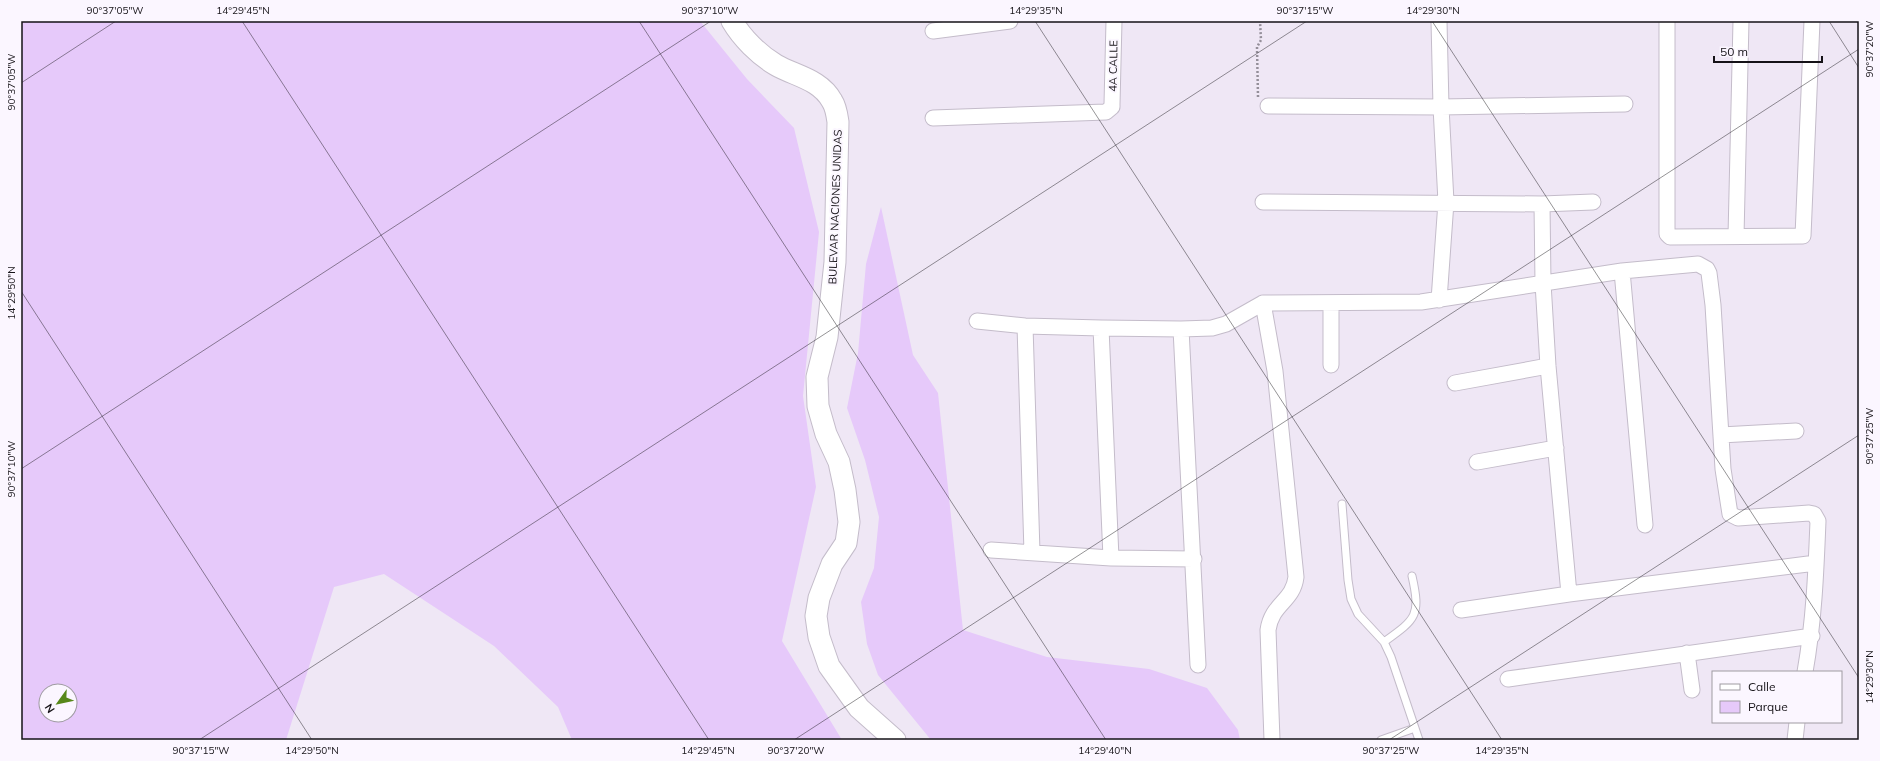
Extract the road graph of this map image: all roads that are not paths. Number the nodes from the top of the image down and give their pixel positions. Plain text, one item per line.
1 (732, 21) edge
2 (1010, 21) edge
3 (1114, 21) edge
4 (1439, 21) edge
5 (1667, 21) edge
6 (1741, 21) edge
7 (1812, 21) edge
8 (933, 31) dead end
9 (1263, 102) road end
10 (1625, 104) dead end
11 (1441, 107) junction
12 (933, 118) dead end
13 (1263, 202) dead end
14 (1446, 202) junction
15 (1593, 202) dead end
16 (1542, 204) junction
17 (1736, 236) junction
18 (1622, 271) junction
19 (1543, 283) junction
20 (1439, 300) junction
21 (1263, 303) junction
22 (1331, 303) junction
23 (977, 321) dead end
24 (1025, 326) junction
25 (1101, 328) junction
26 (1181, 329) junction
27 (1331, 365) dead end
28 (1548, 366) junction
29 (1455, 383) dead end
30 (1796, 431) dead end
31 (1721, 435) junction
32 (1556, 448) junction
33 (1477, 462) dead end
34 (1342, 504) dead end
35 (1645, 525) dead end
36 (991, 550) dead end
37 (1032, 552) junction
38 (1111, 558) junction
39 (1194, 559) junction
40 (1816, 563) junction
41 (1412, 576) dead end
42 (1569, 594) junction
43 (1461, 610) dead end
44 (1812, 636) junction
45 (1384, 642) junction
46 (1688, 653) junction
47 (1198, 665) dead end
48 (1804, 671) edge
49 (1508, 679) dead end
50 (1692, 690) dead end
51 (1797, 723) edge
52 (1415, 728) junction
53 (895, 740) edge
54 (1272, 740) edge
55 (1381, 740) edge
56 (1419, 740) edge
57 (1795, 740) edge

1 - 53 main road, BULEVAR NACIONES UNIDAS
2 - 8 street
3 - 12 street, 4A CALLE
4 - 11 street
5 - 17 street
6 - 17 street
7 - 17 street
9 - 11 street
10 - 11 street
11 - 14 street
13 - 14 street
14 - 16 street
14 - 20 street
15 - 16 street
16 - 19 street
18 - 19 street
18 - 31 street
18 - 35 street
19 - 20 street
19 - 28 street
20 - 22 street
21 - 22 street
21 - 26 street
21 - 54 street
22 - 27 street
23 - 24 street
24 - 25 street
24 - 37 street
25 - 26 street
25 - 38 street
26 - 39 street
28 - 29 street
28 - 32 street
30 - 31 street
31 - 40 street
32 - 33 street
32 - 42 street
34 - 45 lane
36 - 37 street
37 - 38 street
38 - 39 street
39 - 47 street
40 - 42 street
40 - 44 street
41 - 45 lane
42 - 43 street
44 - 46 street
44 - 48 street
45 - 52 lane
46 - 49 street
46 - 50 street
51 - 57 street
52 - 55 lane
52 - 56 lane

